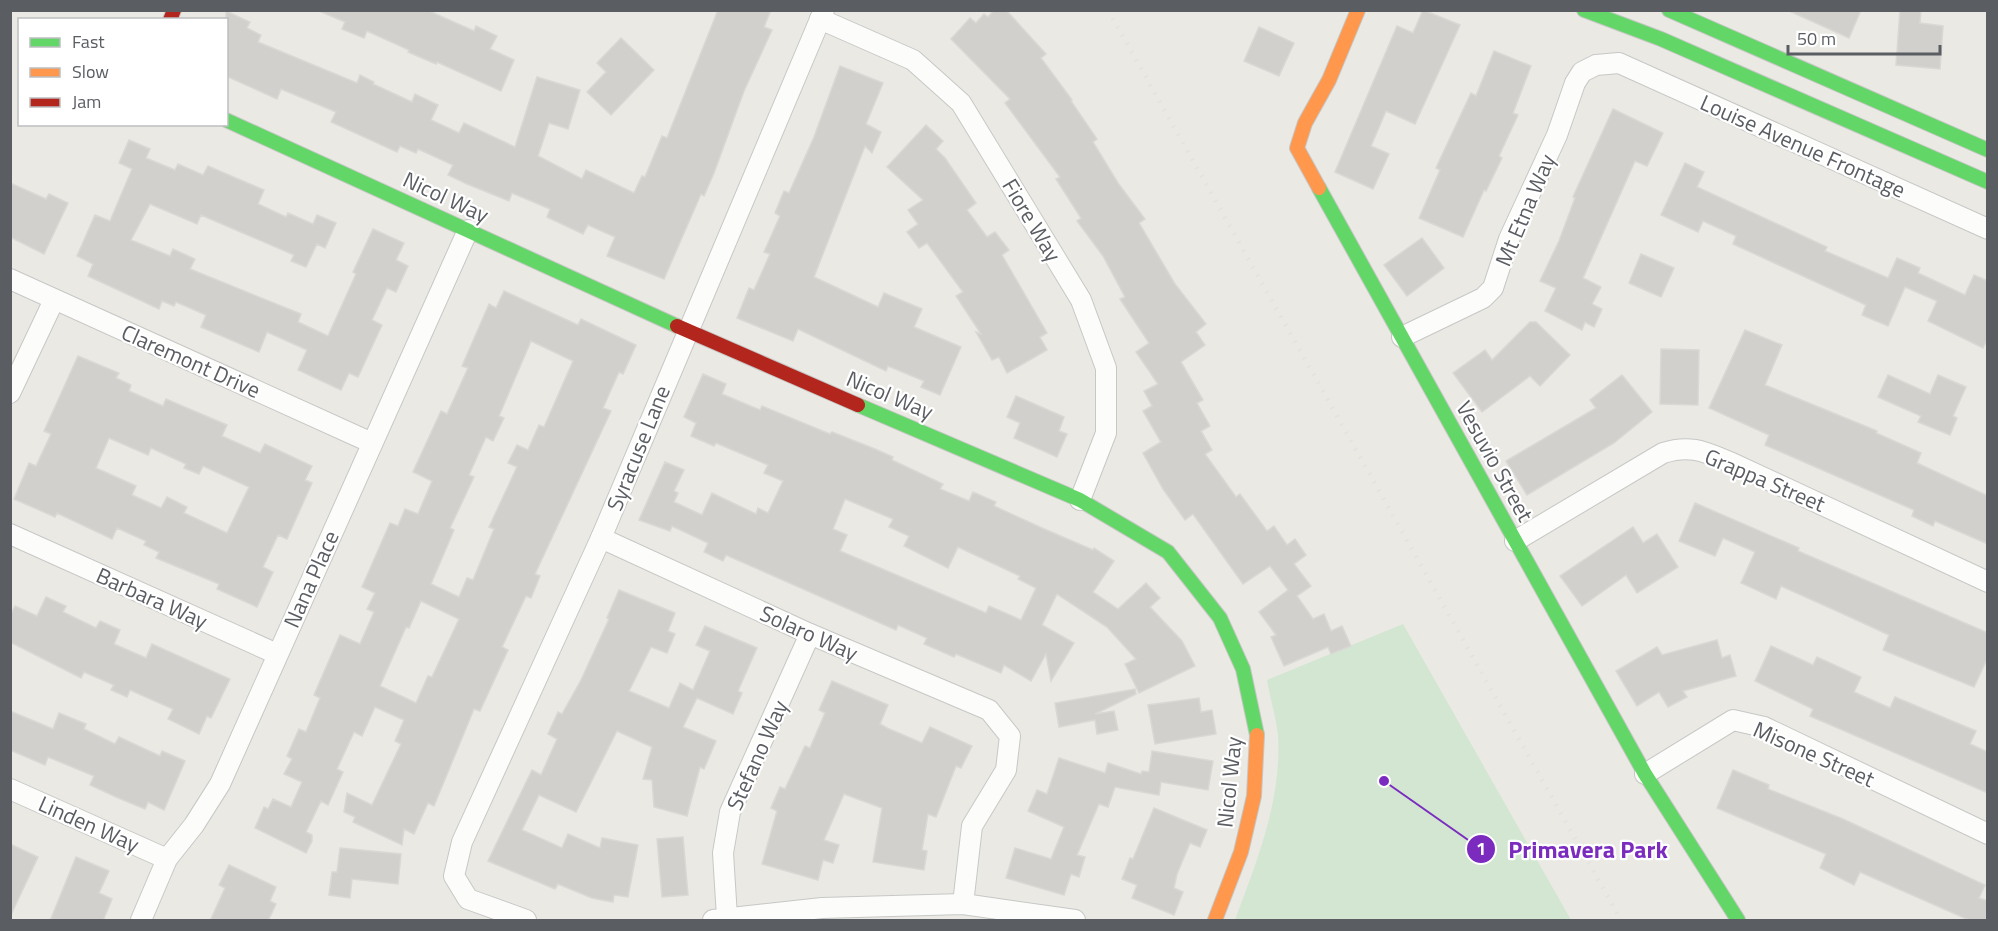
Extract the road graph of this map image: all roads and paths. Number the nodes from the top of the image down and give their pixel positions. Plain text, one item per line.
1 (1358, 10) edge
2 (1584, 10) edge
3 (1669, 10) edge
4 (822, 15) edge
5 (1619, 63) joint
6 (228, 121) edge
7 (1988, 150) edge
8 (1988, 182) edge
9 (1986, 224) edge
10 (468, 230) junction
11 (10, 279) edge
12 (54, 300) junction
13 (687, 331) junction
14 (1402, 337) junction
15 (10, 393) edge
16 (372, 443) junction
17 (1080, 500) junction
18 (19, 538) edge
19 (601, 538) junction
20 (1515, 541) junction
21 (1988, 582) edge
22 (810, 634) junction
23 (277, 654) junction
24 (1645, 774) junction
25 (10, 789) edge
26 (1988, 834) edge
27 (167, 859) junction
28 (963, 904) junction
29 (720, 919) edge
30 (141, 921) edge
31 (526, 921) edge
32 (1075, 921) edge
33 (1215, 921) edge
34 (1738, 921) edge

1 - 14 street, Vesuvio Street
2 - 8 street
3 - 7 street
4 - 13 street, Syracuse Lane
4 - 17 street, Fiore Way
5 - 9 street, Louise Avenue Frontage
5 - 14 street, Mt Etna Way
6 - 10 street, Nicol Way
10 - 13 street, Nicol Way
10 - 16 street, Nana Place
11 - 12 street, Claremont Drive
12 - 15 street
12 - 16 street, Claremont Drive
13 - 17 street, Nicol Way
13 - 19 street, Syracuse Lane
14 - 20 street, Vesuvio Street
16 - 23 street, Nana Place
17 - 33 street, Nicol Way
18 - 23 street, Barbara Way
19 - 22 street, Solaro Way
19 - 31 street, Syracuse Lane
20 - 21 street, Grappa Street
20 - 24 street, Vesuvio Street
22 - 28 street, Solaro Way
22 - 29 street, Stefano Way
23 - 27 street, Nana Place
24 - 26 street, Misone Street
24 - 34 street, Vesuvio Street
25 - 27 street, Linden Way
27 - 30 street, Nana Place
28 - 29 street
28 - 32 street

